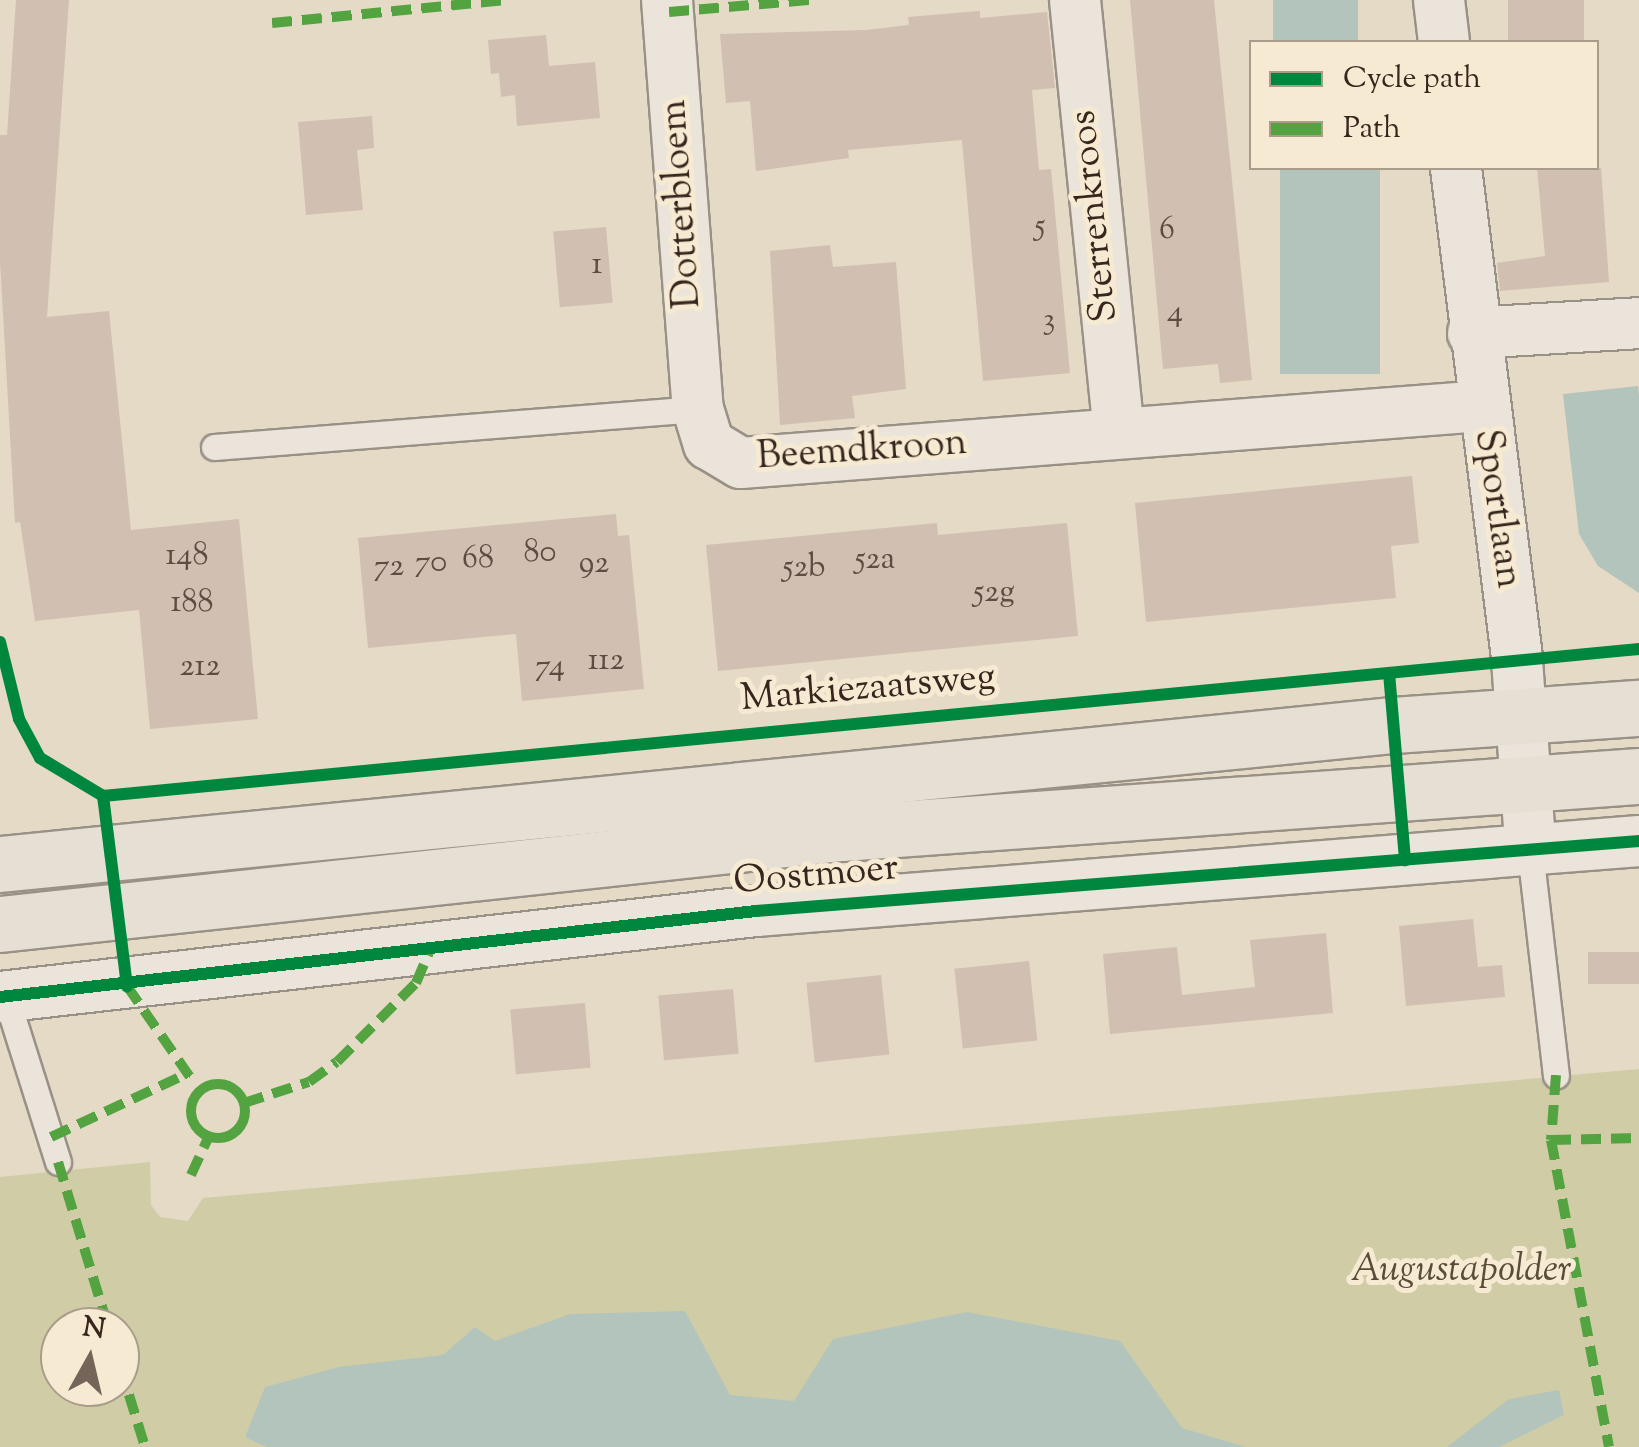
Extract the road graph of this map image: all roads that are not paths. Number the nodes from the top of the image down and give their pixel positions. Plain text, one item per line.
1 (667, 0) edge
2 (1076, 0) edge
3 (1439, 0) edge
4 (1444, 40) edge
5 (1456, 170) edge
6 (1639, 323) edge
7 (1473, 333) junction
8 (1481, 406) junction
9 (698, 408) junction
10 (1119, 432) junction
11 (214, 447) dead end
12 (1639, 708) edge
13 (1521, 719) junction
14 (1639, 776) edge
15 (1526, 784) junction
16 (1639, 840) edge
17 (1530, 851) junction
18 (1, 863) edge
19 (0, 924) edge
20 (2, 989) edge
21 (1556, 1074) dead end
22 (58, 1162) dead end

1 - 9 street, Dotterbloem
2 - 10 street, Sterrenkroos
3 - 4 street
5 - 7 street, Sportlaan
6 - 7 street
7 - 8 street, Sportlaan
8 - 10 street, Beemdkroon
8 - 13 street, Sportlaan
9 - 10 street, Beemdkroon
9 - 11 lane
12 - 13 main road
13 - 15 street, Sportlaan
13 - 18 main road
14 - 15 main road
15 - 17 street, Sportlaan
15 - 19 main road
16 - 17 street, Oostmoer
17 - 20 street, Oostmoer
17 - 21 lane
20 - 22 lane

